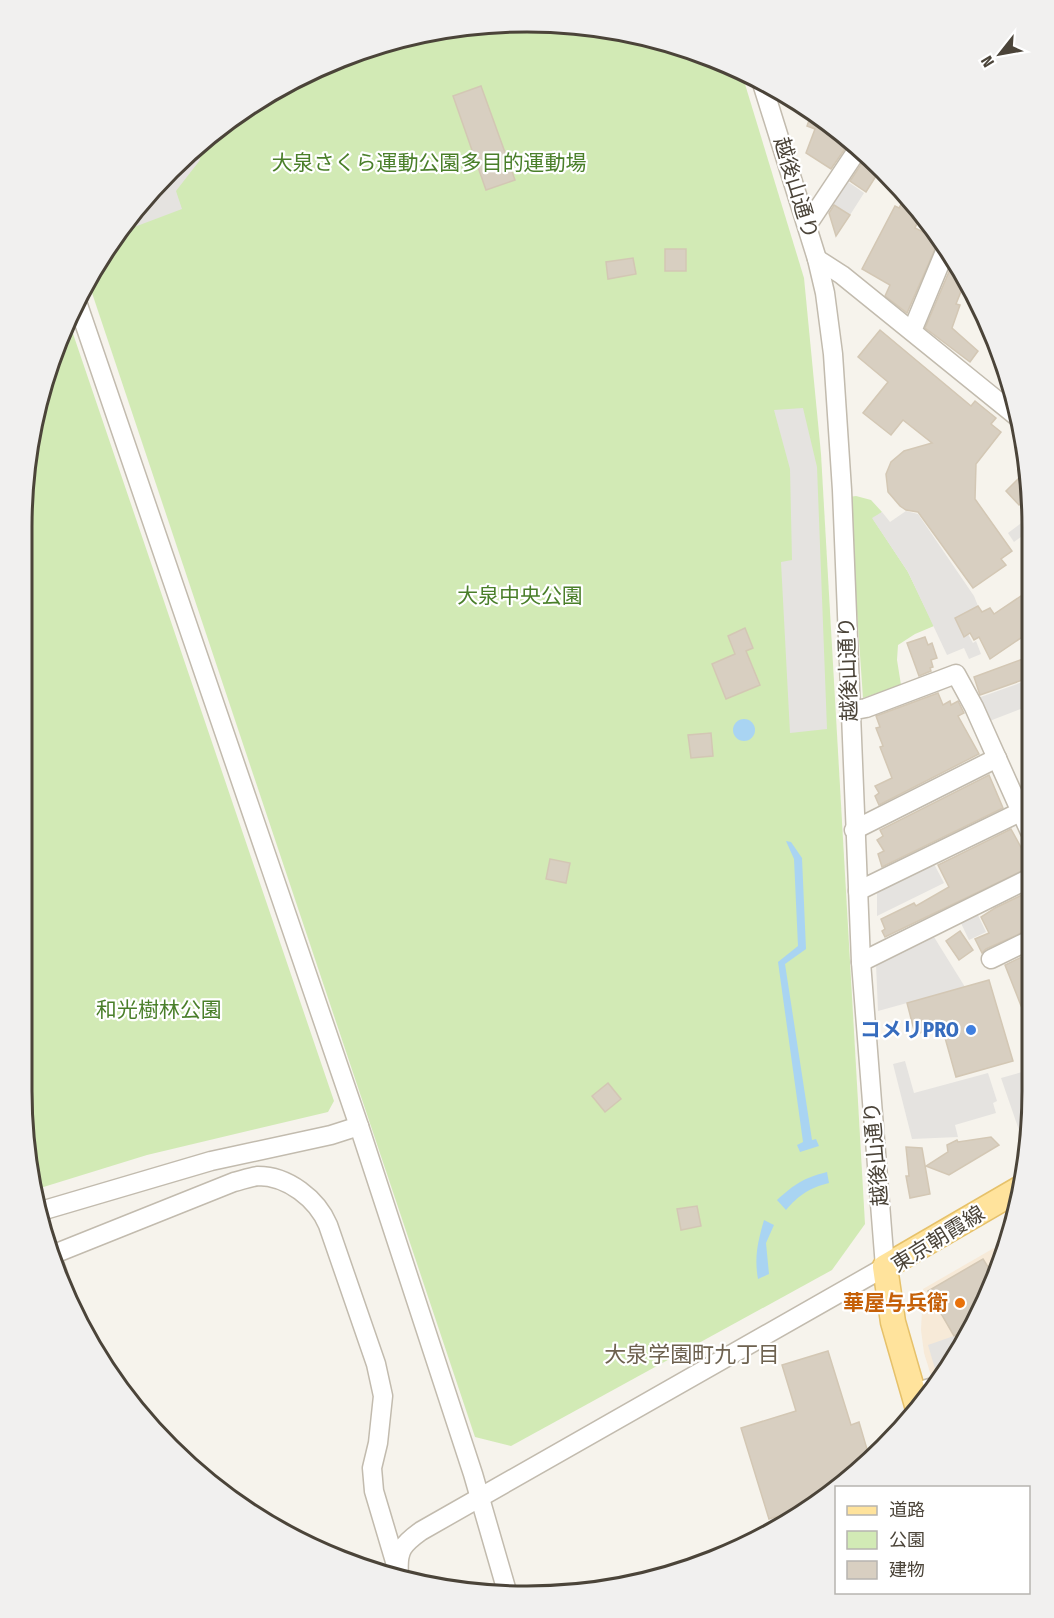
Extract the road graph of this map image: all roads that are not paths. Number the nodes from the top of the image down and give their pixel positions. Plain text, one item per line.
1 (765, 93) edge
2 (854, 154) edge
3 (808, 224) junction
4 (942, 258) edge
5 (817, 259) junction
6 (81, 313) edge
7 (912, 331) junction
8 (1008, 410) edge
9 (850, 711) junction
10 (997, 758) junction
11 (1020, 812) junction
12 (1022, 816) edge
13 (854, 830) junction
14 (1022, 882) edge
15 (858, 891) junction
16 (1022, 944) edge
17 (991, 959) dead end
18 (861, 962) junction
19 (359, 1126) junction
20 (1012, 1193) edge
21 (46, 1210) edge
22 (59, 1252) edge
23 (885, 1267) junction
24 (920, 1393) edge
25 (479, 1497) junction
26 (397, 1569) edge
27 (398, 1570) edge
28 (505, 1585) edge

1 - 3 street, 越後山通り
2 - 3 street
3 - 5 street, 越後山通り
4 - 7 street
5 - 7 street
5 - 9 street, 越後山通り
6 - 19 street
7 - 8 street
9 - 10 street
9 - 13 street, 越後山通り
10 - 11 street
10 - 13 street
11 - 12 street
11 - 15 street
13 - 15 street, 越後山通り
14 - 18 street
15 - 18 street, 越後山通り
16 - 17 street
18 - 23 street, 越後山通り
19 - 21 street
19 - 25 street
20 - 23 main road, 東京朝霞線
22 - 26 street
23 - 24 main road, 東京朝霞線
23 - 25 street
25 - 27 street
25 - 28 street

